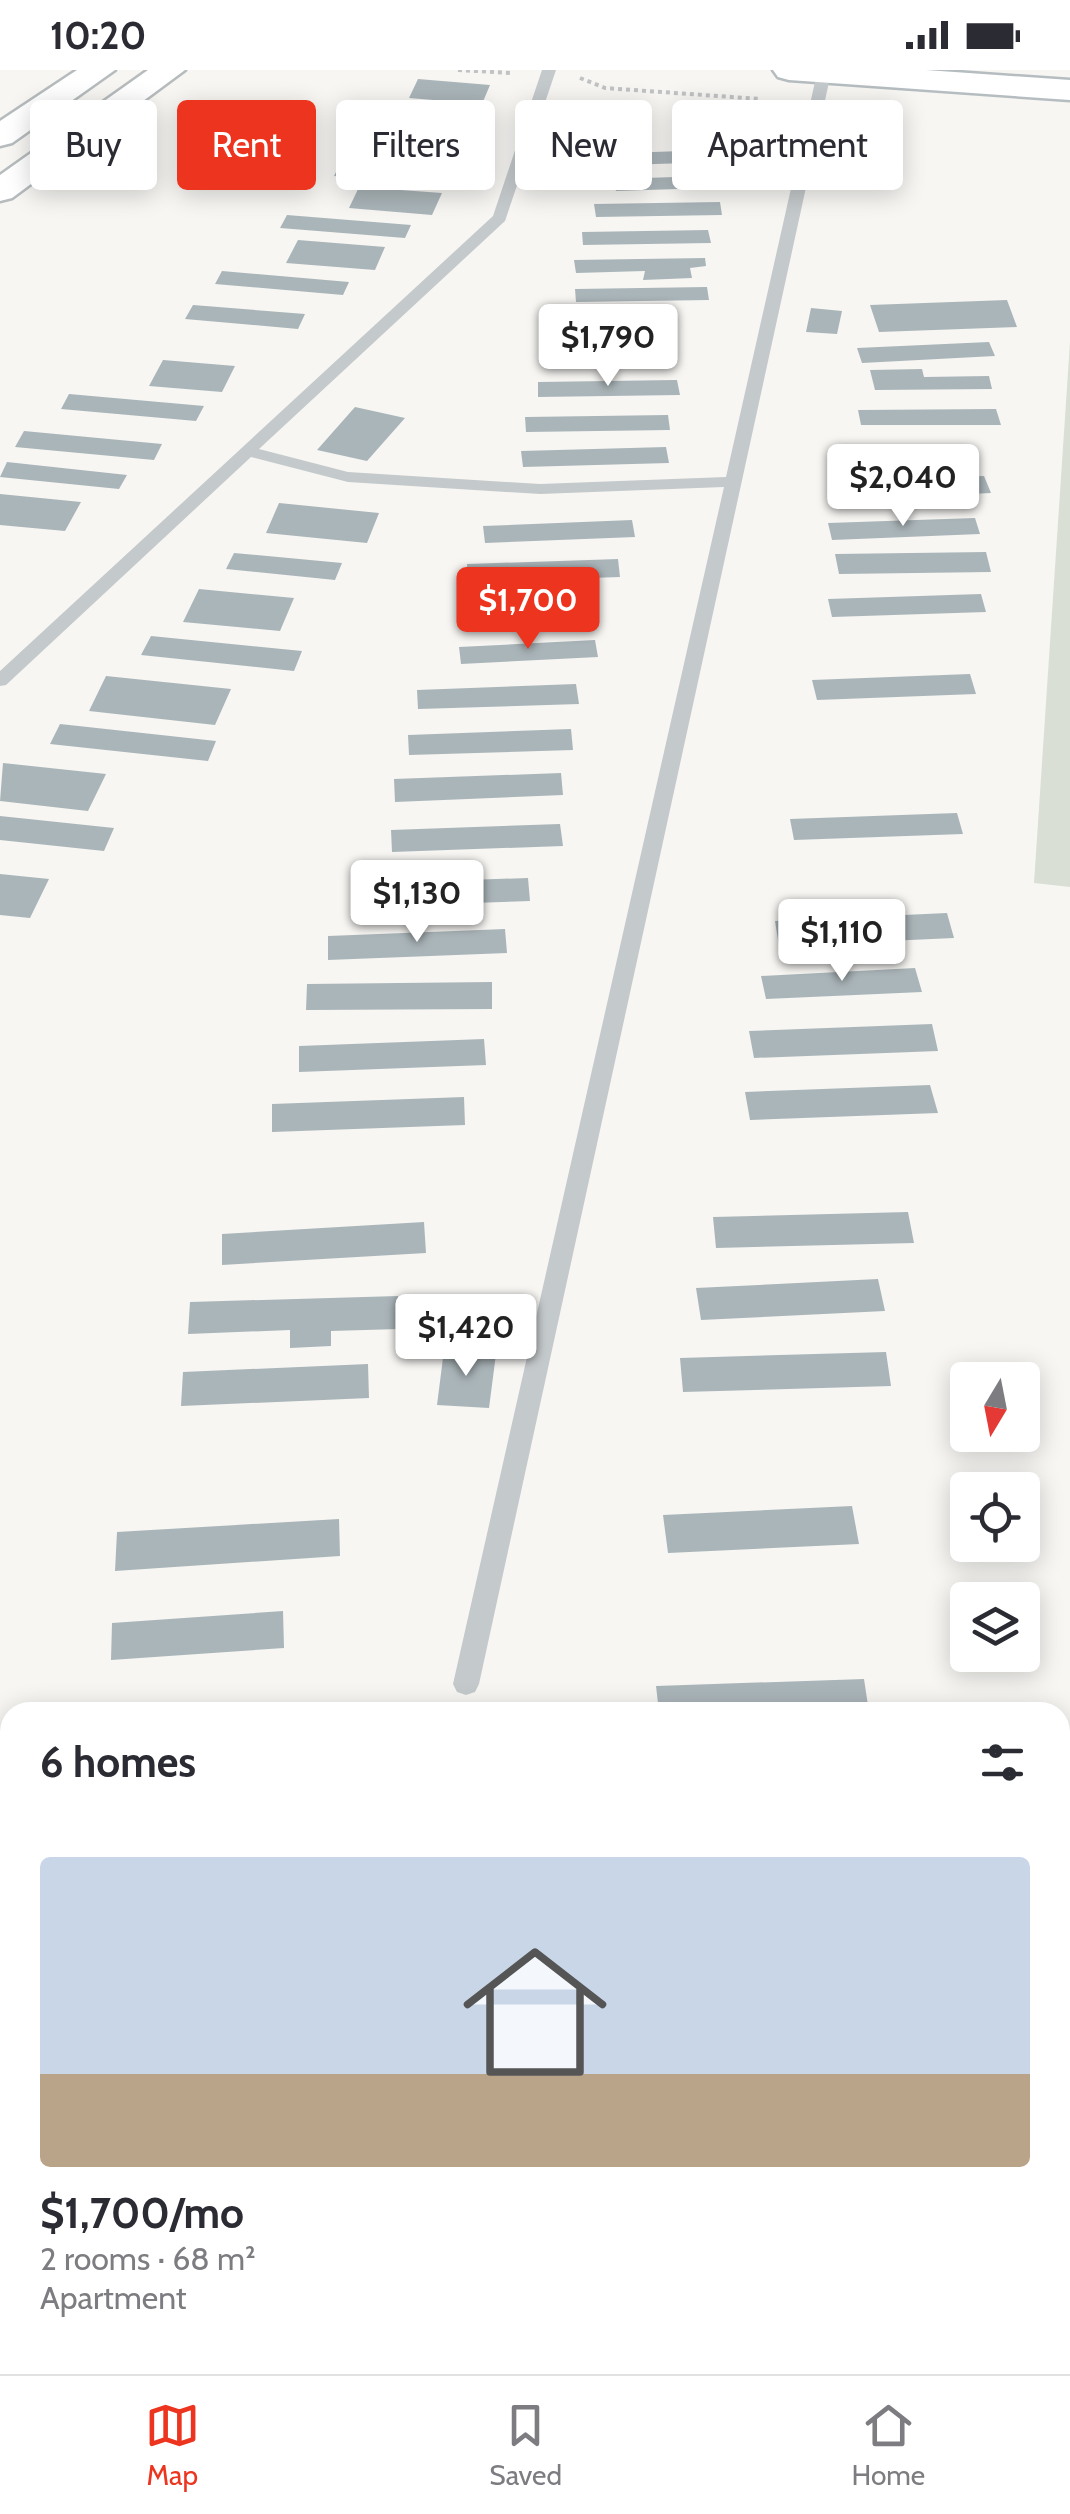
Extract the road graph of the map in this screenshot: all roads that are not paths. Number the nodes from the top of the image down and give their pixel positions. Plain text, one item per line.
1 (99, 70) edge
2 (170, 70) edge
3 (548, 70) edge
4 (788, 70) edge
5 (824, 72) edge
6 (1070, 90) edge
7 (0, 136) edge
8 (0, 191) edge
9 (250, 452) junction
10 (733, 482) junction
11 (0, 682) edge
12 (466, 1684) dead end

1 - 7 main road
2 - 8 main road
3 - 9 lane
4 - 5 main road
5 - 6 main road
5 - 10 lane
9 - 10 lane
9 - 11 lane
10 - 12 lane

